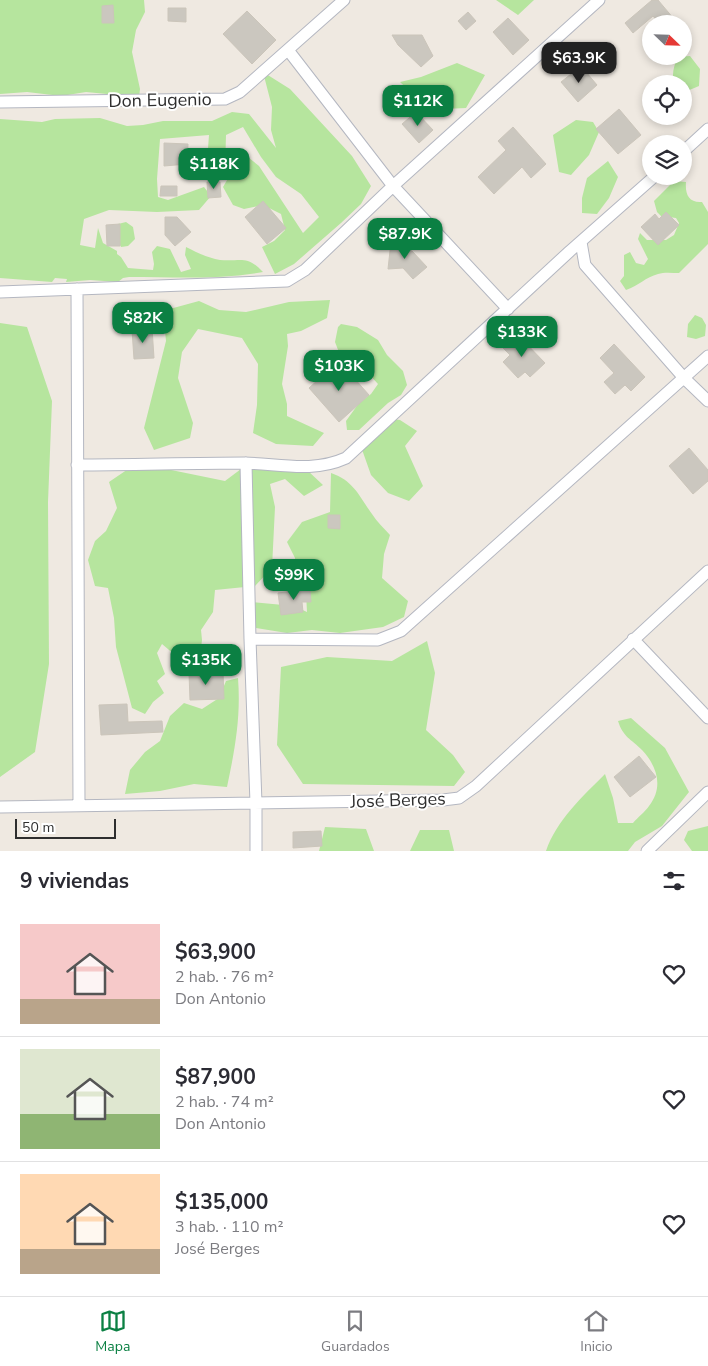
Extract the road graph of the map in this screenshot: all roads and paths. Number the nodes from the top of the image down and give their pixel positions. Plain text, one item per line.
1 (344, 0) edge
2 (600, 0) edge
3 (288, 50) junction
4 (0, 102) edge
5 (708, 129) edge
6 (692, 144) edge
7 (645, 185) edge
8 (393, 186) junction
9 (581, 242) junction
10 (562, 259) junction
11 (585, 265) junction
12 (77, 289) junction
13 (0, 292) edge
14 (508, 309) junction
15 (708, 356) edge
16 (684, 378) junction
17 (708, 402) edge
18 (246, 463) junction
19 (77, 465) junction
20 (708, 571) edge
21 (250, 639) junction
22 (633, 640) junction
23 (708, 718) edge
24 (708, 792) edge
25 (256, 803) junction
26 (79, 805) junction
27 (0, 807) edge
28 (256, 851) edge
29 (647, 851) edge

1 - 3 street, Don Eugenio
2 - 8 street
3 - 4 street, Don Eugenio
3 - 8 street
5 - 6 street
7 - 9 street
8 - 12 street
8 - 14 street
9 - 10 street
9 - 11 street
10 - 11 street
10 - 14 street
11 - 16 street
12 - 13 street
12 - 19 street
14 - 18 street
15 - 16 street
16 - 17 street
16 - 21 street
18 - 19 street
18 - 21 street
19 - 26 street
20 - 22 street, José Berges
21 - 25 street
22 - 23 street
22 - 25 street, José Berges
24 - 29 street
25 - 26 street, José Berges
25 - 28 street
26 - 27 street, José Berges

